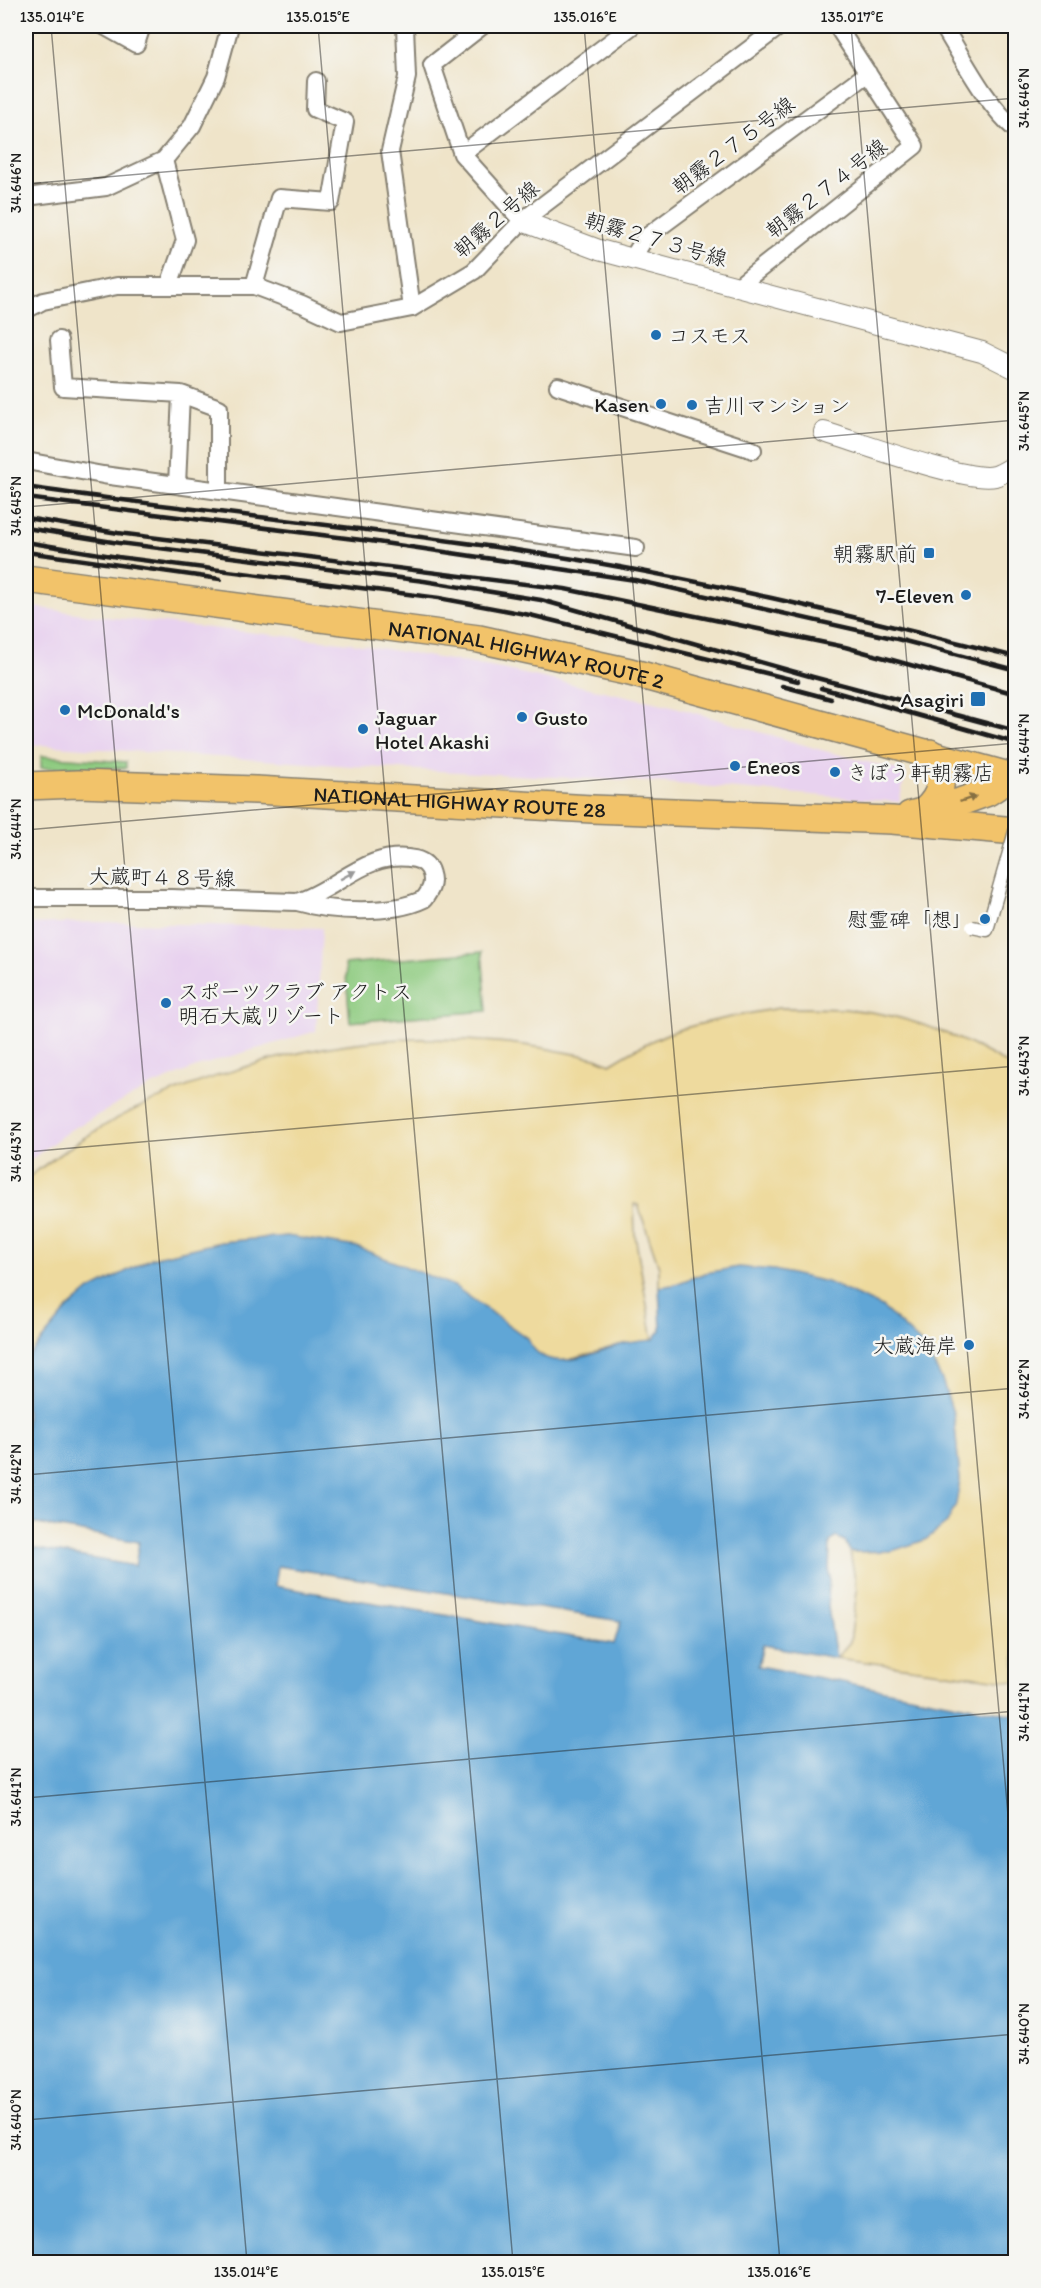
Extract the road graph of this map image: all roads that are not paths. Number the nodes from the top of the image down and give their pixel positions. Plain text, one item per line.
1 (104, 26) edge
2 (142, 26) edge
3 (230, 26) edge
4 (405, 26) edge
5 (482, 26) edge
6 (632, 26) edge
7 (780, 26) edge
8 (837, 26) edge
9 (943, 26) edge
10 (868, 73) junction
11 (316, 81) dead end
12 (1016, 130) edge
13 (462, 154) junction
14 (164, 160) junction
15 (26, 197) edge
16 (522, 221) junction
17 (632, 259) junction
18 (169, 285) junction
19 (254, 286) junction
20 (737, 287) junction
21 (412, 308) junction
22 (26, 310) edge
23 (59, 340) dead end
24 (1016, 369) edge
25 (558, 386) dead end
26 (181, 394) junction
27 (824, 432) dead end
28 (753, 450) dead end
29 (26, 461) edge
30 (1016, 465) edge
31 (177, 485) junction
32 (219, 490) junction
33 (636, 548) dead end
34 (26, 579) edge
35 (930, 753) junction
36 (1013, 777) edge
37 (26, 786) edge
38 (925, 811) junction
39 (892, 820) junction
40 (1016, 829) edge
41 (26, 898) edge
42 (297, 902) junction
43 (972, 927) dead end

1 - 2 street
3 - 14 street
4 - 21 street
5 - 13 street, 朝霧２７３号線
6 - 13 street
7 - 16 street, 朝霧２号線
8 - 10 street, 朝霧２７４号線
9 - 12 street
10 - 17 street, 朝霧２７５号線
10 - 20 street, 朝霧２７４号線
11 - 19 street
13 - 16 street, 朝霧２７３号線
14 - 15 street
14 - 18 street
16 - 17 street, 朝霧２７３号線
16 - 21 street, 朝霧２号線
17 - 20 street, 朝霧２７３号線
18 - 19 street, 朝霧２号線
18 - 22 street, 朝霧２号線
19 - 21 street, 朝霧２号線
20 - 24 street, 朝霧２７３号線
23 - 26 street
25 - 28 street
26 - 31 street
26 - 32 street
27 - 30 street
29 - 31 street
31 - 32 street
32 - 33 street
34 - 35 highway, NATIONAL HIGHWAY ROUTE 2
35 - 36 highway, NATIONAL HIGHWAY ROUTE 2
35 - 38 highway
38 -> 36 highway, NATIONAL HIGHWAY ROUTE 28
37 - 39 highway, NATIONAL HIGHWAY ROUTE 28
38 - 39 highway, NATIONAL HIGHWAY ROUTE 28
39 - 40 highway, NATIONAL HIGHWAY ROUTE 28
40 - 43 street, bridge
41 - 42 street, 大蔵町４８号線
42 -> 42 street, 大蔵町４８号線

